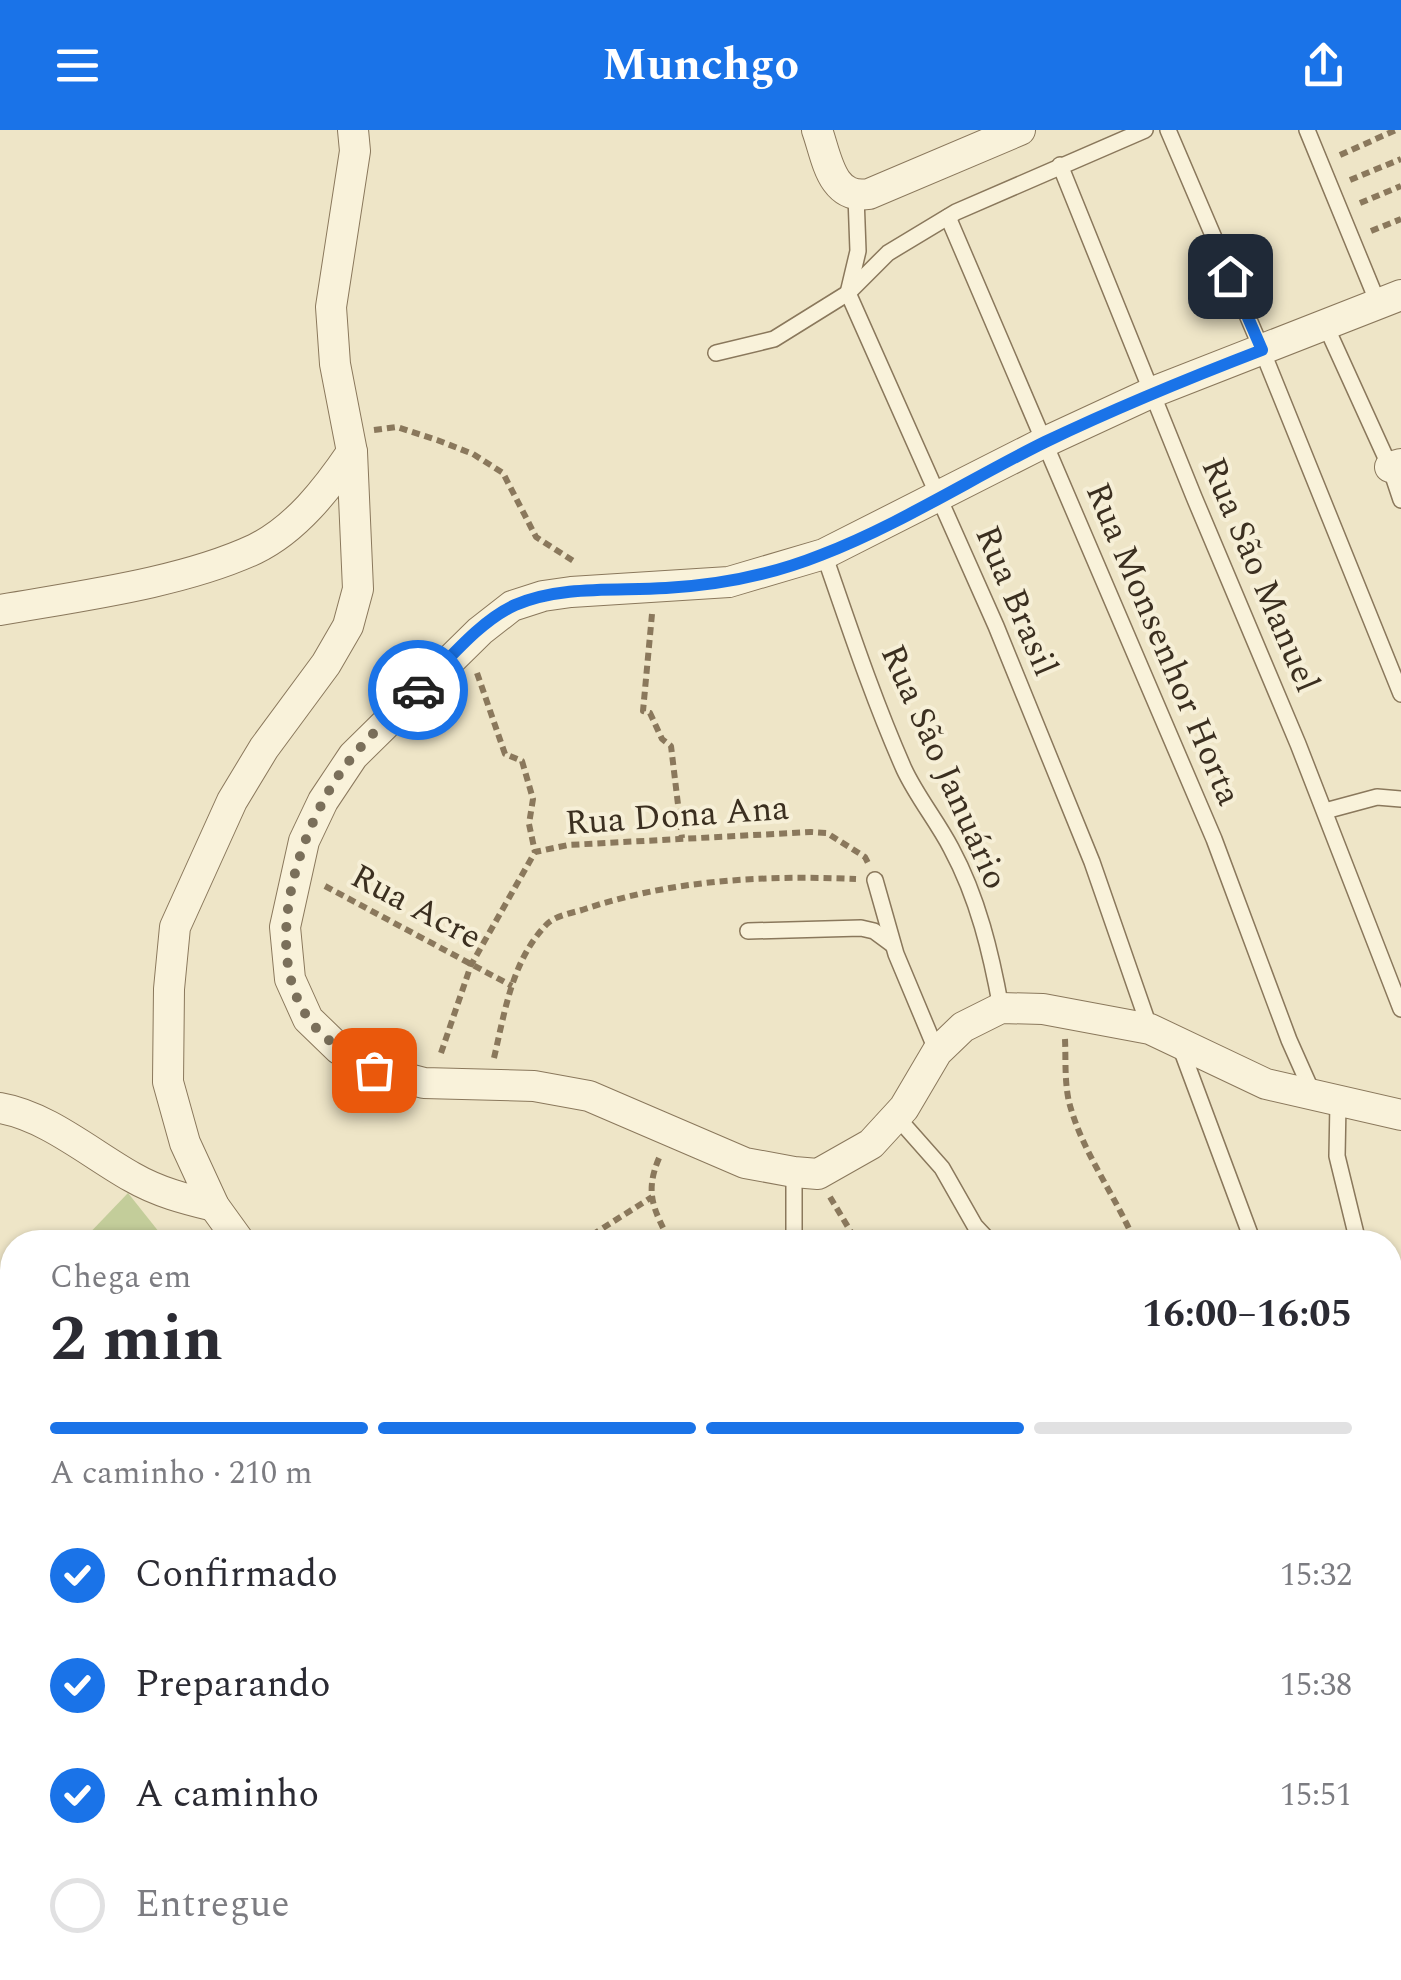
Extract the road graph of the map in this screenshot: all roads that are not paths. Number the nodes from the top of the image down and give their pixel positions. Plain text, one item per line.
1 (353, 130) edge
2 (817, 130) edge
3 (1020, 130) edge
4 (1145, 130) edge
5 (1168, 130) edge
6 (1307, 130) edge
7 (1060, 166) junction
8 (862, 195) junction
9 (948, 217) junction
10 (848, 294) junction
11 (1390, 299) edge
12 (1325, 324) junction
13 (1262, 350) junction
14 (716, 353) dead end
15 (1153, 392) junction
16 (1045, 442) junction
17 (350, 443) junction
18 (1396, 466) edge
19 (939, 497) junction
20 (1401, 500) edge
21 (824, 554) junction
22 (0, 610) edge
23 (1401, 694) edge
24 (1401, 799) edge
25 (1325, 811) junction
26 (875, 880) road end
27 (748, 931) dead end
28 (893, 944) junction
29 (1001, 1008) junction
30 (1401, 1009) edge
31 (1150, 1029) junction
32 (1179, 1042) junction
33 (937, 1052) junction
34 (1326, 1100) junction
35 (0, 1108) edge
36 (1401, 1115) edge
37 (896, 1116) junction
38 (806, 1173) junction
39 (214, 1206) junction
40 (231, 1230) edge
41 (796, 1230) edge
42 (978, 1230) edge
43 (1249, 1230) edge
44 (1355, 1230) edge

1 - 17 street
2 - 8 street
3 - 8 street
4 - 7 lane
5 - 13 lane
6 - 11 lane
7 - 9 lane
7 - 15 lane, Rua São Manuel
8 - 10 lane
9 - 10 lane
9 - 16 lane, Rua Monsenhor Horta
10 - 14 lane
10 - 19 lane, Rua Brasil
11 - 12 street
12 - 13 street
12 - 18 lane
13 - 15 street
13 - 23 lane
15 - 16 street
15 - 25 lane, Rua São Manuel
16 - 19 street
16 - 34 lane, Rua Monsenhor Horta
17 - 22 street
17 - 39 street
18 - 20 lane
19 - 21 street
19 - 31 lane, Rua Brasil
21 - 29 lane, Rua São Januário
21 - 38 street
24 - 25 lane
25 - 30 lane, Rua São Manuel
26 - 28 lane
27 - 28 lane
28 - 33 lane
29 - 31 street
29 - 33 street
31 - 32 street
32 - 34 street
32 - 43 lane
33 - 37 street
34 - 36 street
34 - 44 lane
35 - 39 street
37 - 38 street
37 - 42 lane
38 - 41 lane
39 - 40 street

